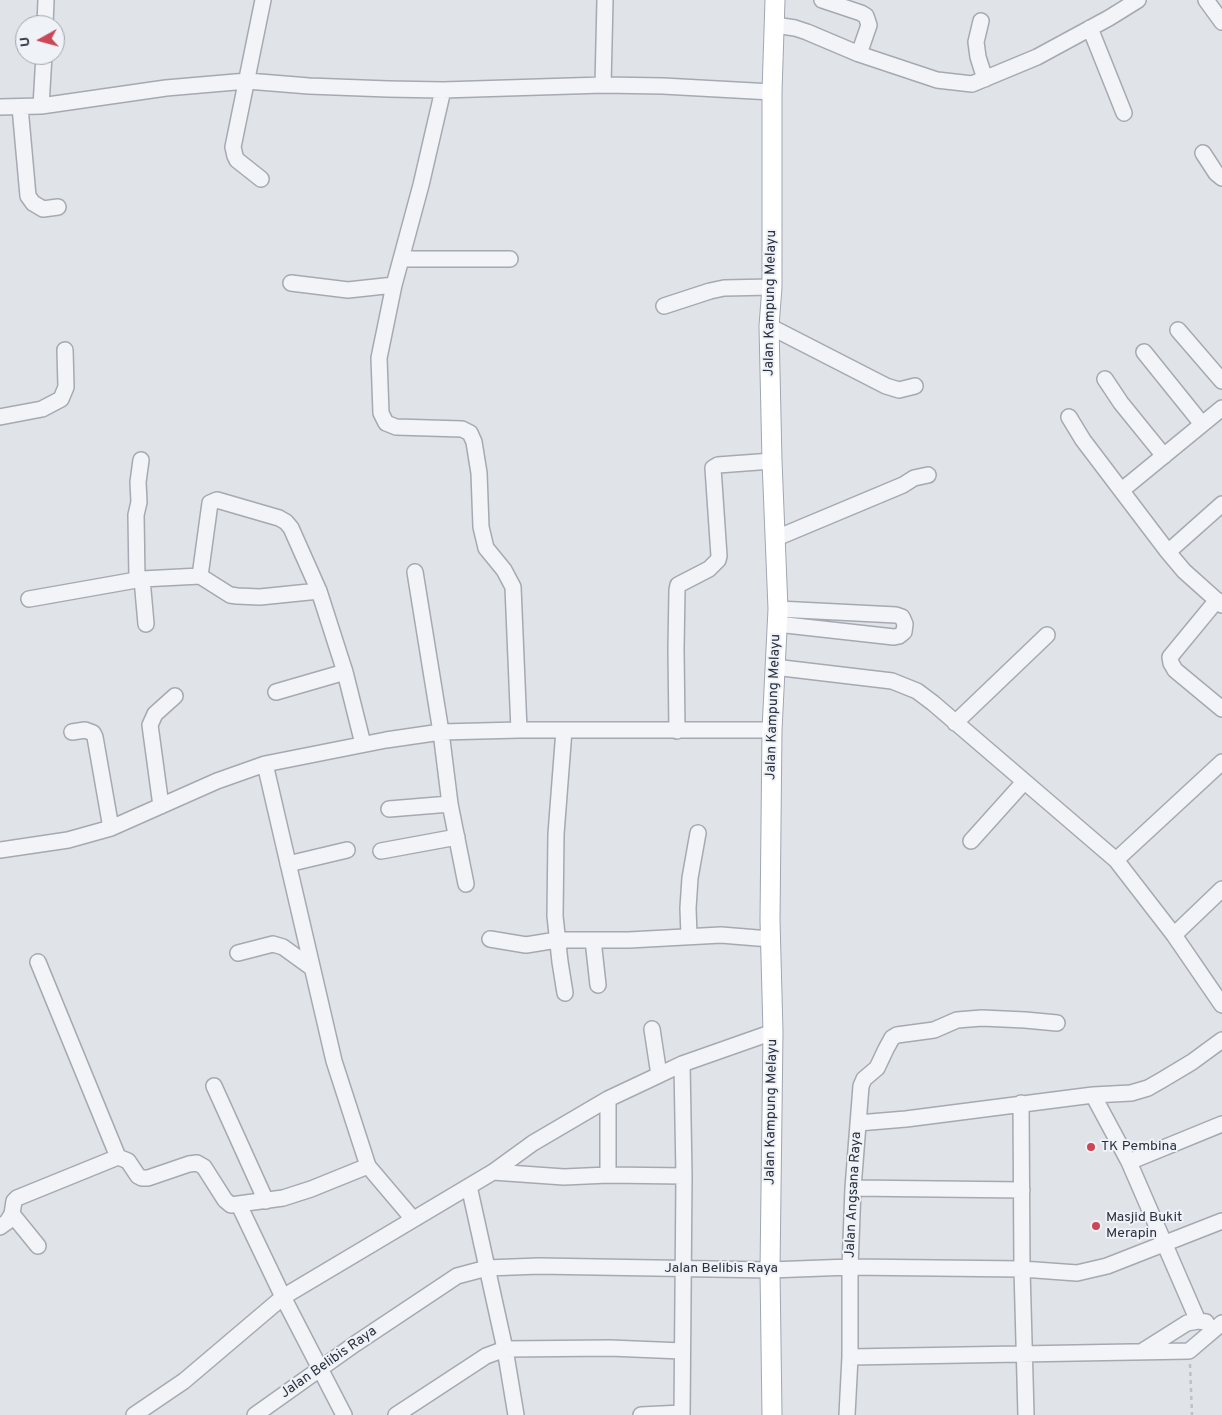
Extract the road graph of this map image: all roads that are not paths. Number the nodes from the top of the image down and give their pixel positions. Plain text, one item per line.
1 (46, 0) edge
2 (263, 0) edge
3 (605, 0) edge
4 (775, 0) edge
5 (822, 0) edge
6 (1138, 0) edge
7 (1206, 0) edge
8 (45, 15) edge
9 (981, 22) dead end
10 (1222, 22) edge
11 (775, 25) junction
12 (1090, 28) junction
13 (859, 54) junction
14 (44, 65) edge
15 (985, 79) junction
16 (248, 80) junction
17 (603, 85) junction
18 (443, 90) junction
19 (772, 92) junction
20 (42, 106) junction
21 (0, 107) edge
22 (20, 107) junction
23 (1124, 113) dead end
24 (1203, 153) dead end
25 (261, 178) dead end
26 (1222, 178) edge
27 (58, 207) dead end
28 (401, 259) junction
29 (510, 259) dead end
30 (291, 283) dead end
31 (394, 285) junction
32 (772, 287) junction
33 (664, 306) dead end
34 (770, 326) junction
35 (1178, 330) dead end
36 (65, 350) dead end
37 (1144, 352) dead end
38 (1105, 379) dead end
39 (1222, 381) edge
40 (915, 386) dead end
41 (1222, 408) edge
42 (0, 417) edge
43 (1069, 417) dead end
44 (1202, 424) junction
45 (1164, 456) junction
46 (141, 460) dead end
47 (772, 461) junction
48 (928, 475) dead end
49 (1122, 490) junction
50 (1222, 504) edge
51 (774, 539) junction
52 (1168, 552) junction
53 (415, 572) dead end
54 (200, 576) junction
55 (140, 580) junction
56 (319, 591) junction
57 (29, 599) dead end
58 (1220, 603) edge
59 (777, 616) junction
60 (146, 624) dead end
61 (1047, 635) dead end
62 (774, 667) junction
63 (345, 672) junction
64 (276, 692) dead end
65 (175, 696) dead end
66 (1222, 709) edge
67 (955, 722) junction
68 (519, 730) junction
69 (564, 730) junction
70 (772, 730) junction
71 (677, 731) junction
72 (72, 732) dead end
73 (440, 732) junction
74 (363, 744) junction
75 (1222, 762) edge
76 (265, 764) junction
77 (1024, 782) junction
78 (450, 804) junction
79 (161, 806) junction
80 (389, 810) dead end
81 (111, 828) junction
82 (698, 833) dead end
83 (457, 837) junction
84 (971, 841) dead end
85 (0, 850) edge
86 (347, 850) dead end
87 (381, 850) dead end
88 (1116, 860) junction
89 (288, 864) junction
90 (466, 884) dead end
91 (1222, 889) edge
92 (689, 936) junction
93 (1174, 936) junction
94 (490, 939) dead end
95 (770, 939) junction
96 (557, 940) junction
97 (593, 940) junction
98 (238, 952) dead end
99 (38, 962) dead end
100 (312, 968) junction
101 (598, 985) dead end
102 (565, 993) dead end
103 (1222, 1005) edge
104 (1057, 1023) dead end
105 (652, 1029) dead end
106 (773, 1032) junction
107 (1222, 1040) edge
108 (682, 1064) junction
109 (659, 1075) junction
110 (214, 1086) dead end
111 (1093, 1095) junction
112 (608, 1098) junction
113 (1021, 1103) junction
114 (858, 1123) junction
115 (1222, 1124) edge
116 (118, 1157) junction
117 (1129, 1162) junction
118 (368, 1166) junction
119 (493, 1172) junction
120 (608, 1175) junction
121 (684, 1176) junction
122 (470, 1186) junction
123 (853, 1188) junction
124 (1022, 1190) junction
125 (266, 1201) junction
126 (239, 1205) junction
127 (12, 1214) junction
128 (413, 1219) junction
129 (1222, 1220) edge
130 (0, 1227) edge
131 (1165, 1243) junction
132 (38, 1246) dead end
133 (850, 1267) junction
134 (487, 1268) junction
135 (683, 1269) junction
136 (1022, 1269) junction
137 (770, 1270) junction
138 (283, 1297) junction
139 (1198, 1321) junction
140 (1222, 1323) edge
141 (505, 1350) junction
142 (682, 1351) junction
143 (1139, 1353) junction
144 (1025, 1355) junction
145 (850, 1357) junction
146 (321, 1368) junction
147 (682, 1414) edge
148 (134, 1415) edge
149 (255, 1415) edge
150 (344, 1415) edge
151 (396, 1415) edge
152 (516, 1415) edge
153 (642, 1415) edge
154 (772, 1415) edge
155 (847, 1415) edge
156 (1026, 1415) edge

1 - 8 street
2 - 16 street
3 - 17 street
4 - 11 main road, Jalan Kampung Melayu
5 - 13 street
6 - 12 street
7 - 10 street
9 - 15 street
11 - 13 street
11 - 19 main road, Jalan Kampung Melayu
12 - 15 street
12 - 23 street
13 - 15 street
14 - 20 street
16 - 18 street
16 - 20 street
16 - 25 street
17 - 18 street
17 - 19 street
18 - 28 street
19 - 32 main road, Jalan Kampung Melayu
20 - 22 street
21 - 22 street
22 - 27 street
24 - 26 street
28 - 29 street
28 - 31 street
30 - 31 street
31 - 68 street
32 - 33 street
32 - 34 main road, Jalan Kampung Melayu
34 - 40 street
34 - 47 main road, Jalan Kampung Melayu
35 - 39 street
36 - 42 street
37 - 44 street
38 - 45 street
41 - 44 street
43 - 49 street
44 - 45 street
45 - 49 street
46 - 55 street
47 - 51 main road, Jalan Kampung Melayu
47 - 71 street
48 - 51 street
49 - 52 street
50 - 52 street
51 - 59 main road, Jalan Kampung Melayu
52 - 58 street
53 - 73 street
54 - 55 street
54 - 56 street
54 - 56 street
55 - 57 street
55 - 60 street
56 - 63 street
58 - 66 street
59 - 59 street
59 - 62 main road, Jalan Kampung Melayu
61 - 67 street
62 - 67 street
62 - 70 main road, Jalan Kampung Melayu
63 - 64 street
63 - 74 street
65 - 79 street
67 - 77 street
68 - 69 street
68 - 73 street
69 - 71 street
69 - 96 street
70 - 71 street
70 - 95 main road, Jalan Kampung Melayu
72 - 81 street
73 - 74 street
73 - 78 street
74 - 76 street
75 - 88 street
76 - 79 street
76 - 89 street
77 - 84 street
77 - 88 street
78 - 80 street
78 - 83 street
79 - 81 street
81 - 85 street
82 - 92 street
83 - 87 street
83 - 90 street
86 - 89 street
88 - 93 street
89 - 100 street
91 - 93 street
92 - 95 street
92 - 97 street
93 - 103 street
94 - 96 street
95 - 106 main road, Jalan Kampung Melayu
96 - 97 street
96 - 102 street
97 - 101 street
98 - 100 street
99 - 116 street
100 - 118 street
104 - 114 street, Jalan Angsana Raya
105 - 109 street
106 - 108 street
106 - 137 main road, Jalan Kampung Melayu
107 - 111 street
108 - 109 street
108 - 121 street
109 - 112 street
110 - 125 street
111 - 113 street
111 - 117 street
112 - 119 street
112 - 120 street
113 - 114 street
113 - 124 street
114 - 123 street, Jalan Angsana Raya
115 - 117 street
116 - 126 street
116 - 127 street
117 - 131 street
118 - 125 street
118 - 128 street
119 - 120 street
119 - 122 street
120 - 121 street
121 - 135 street
122 - 128 street
122 - 134 street
123 - 124 street
123 - 133 street, Jalan Angsana Raya
124 - 136 street
125 - 126 street
126 - 138 street
127 - 130 street
127 - 132 street
128 - 138 street
129 - 131 street, Jalan Belibis Raya
131 - 136 street, Jalan Belibis Raya
131 - 139 street
133 - 136 street, Jalan Belibis Raya
133 - 137 street, Jalan Belibis Raya
133 - 145 street, Jalan Angsana Raya
134 - 135 street, Jalan Belibis Raya
134 - 141 street
134 - 146 street, Jalan Belibis Raya
135 - 137 street, Jalan Belibis Raya
135 - 142 street
136 - 144 street
137 - 154 main road, Jalan Kampung Melayu
138 - 146 street
138 - 148 street
139 - 140 street
139 - 143 street
140 - 143 street
141 - 142 street
141 - 151 street
141 - 152 street
142 - 147 street
143 - 144 street
144 - 145 street
144 - 156 street
145 - 155 street, Jalan Angsana Raya
146 - 149 street, Jalan Belibis Raya
146 - 150 street
147 - 153 street

